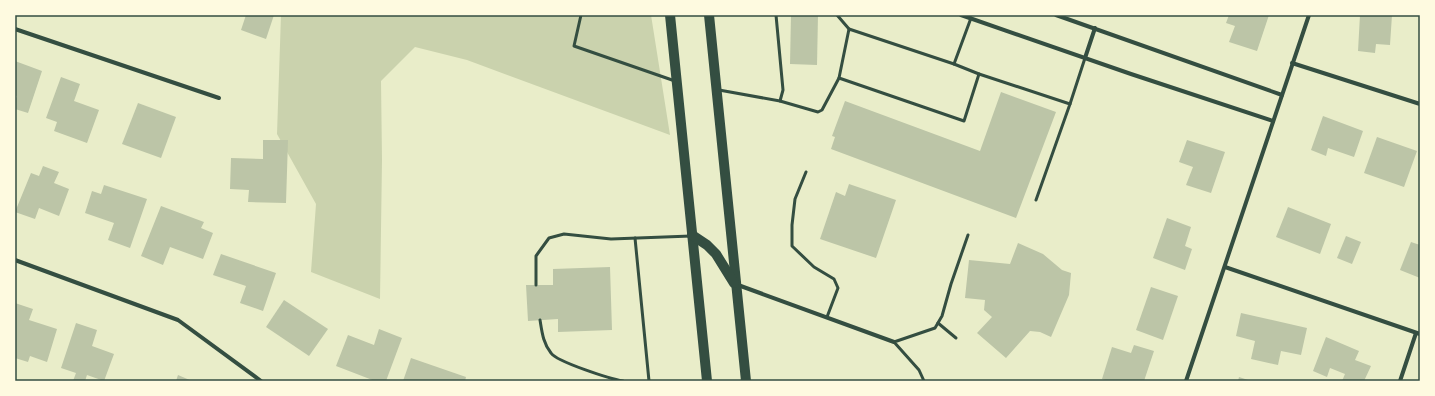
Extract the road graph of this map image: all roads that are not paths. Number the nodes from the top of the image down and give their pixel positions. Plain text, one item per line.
1 (581, 15) edge
2 (670, 15) edge
3 (709, 15) edge
4 (776, 15) edge
5 (837, 15) edge
6 (961, 15) edge
7 (1056, 15) edge
8 (1309, 15) edge
9 (971, 17) edge
10 (1095, 28) junction
11 (15, 29) edge
12 (849, 29) junction
13 (1085, 58) junction
14 (954, 64) junction
15 (1292, 64) junction
16 (979, 74) junction
17 (839, 78) junction
18 (677, 82) junction
19 (716, 89) junction
20 (1282, 95) junction
21 (219, 98) dead end
22 (780, 100) junction
23 (1070, 104) junction
24 (1420, 104) edge
25 (1273, 121) junction
26 (806, 172) dead end
27 (1036, 200) dead end
28 (968, 235) dead end
29 (692, 236) junction
30 (635, 238) junction
31 (15, 260) edge
32 (1225, 267) junction
33 (736, 284) junction
34 (536, 285) dead end
35 (827, 317) junction
36 (540, 320) dead end
37 (938, 323) junction
38 (1418, 334) edge
39 (956, 338) dead end
40 (894, 342) junction
41 (261, 381) edge
42 (623, 381) edge
43 (648, 381) edge
44 (707, 381) edge
45 (746, 381) edge
46 (924, 381) edge
47 (1186, 381) edge
48 (1400, 381) edge

1 - 18 lane
2 - 18 main road
3 - 19 main road
4 - 22 lane
5 - 12 lane
6 - 9 street
7 - 10 street
8 - 15 street
9 - 13 street
9 - 14 lane
10 - 13 street
10 - 20 street
11 - 21 street
12 - 14 lane
12 - 17 lane
13 - 23 lane
13 - 25 street
14 - 16 lane
15 - 20 street
15 - 24 street
16 - 17 lane
16 - 23 lane
17 - 22 lane
18 - 29 main road
19 - 22 lane
19 - 33 main road
20 - 25 street
23 - 27 lane
25 - 32 street
26 - 35 lane
28 - 37 lane
29 - 30 lane
29 - 33 main road
29 - 44 main road
30 - 34 lane
30 - 43 lane
31 - 41 street
32 - 38 street
32 - 47 street
33 - 35 street
33 - 45 main road
35 - 40 street
36 - 42 lane
37 - 39 lane
37 - 40 lane
38 - 48 street
40 - 46 lane

